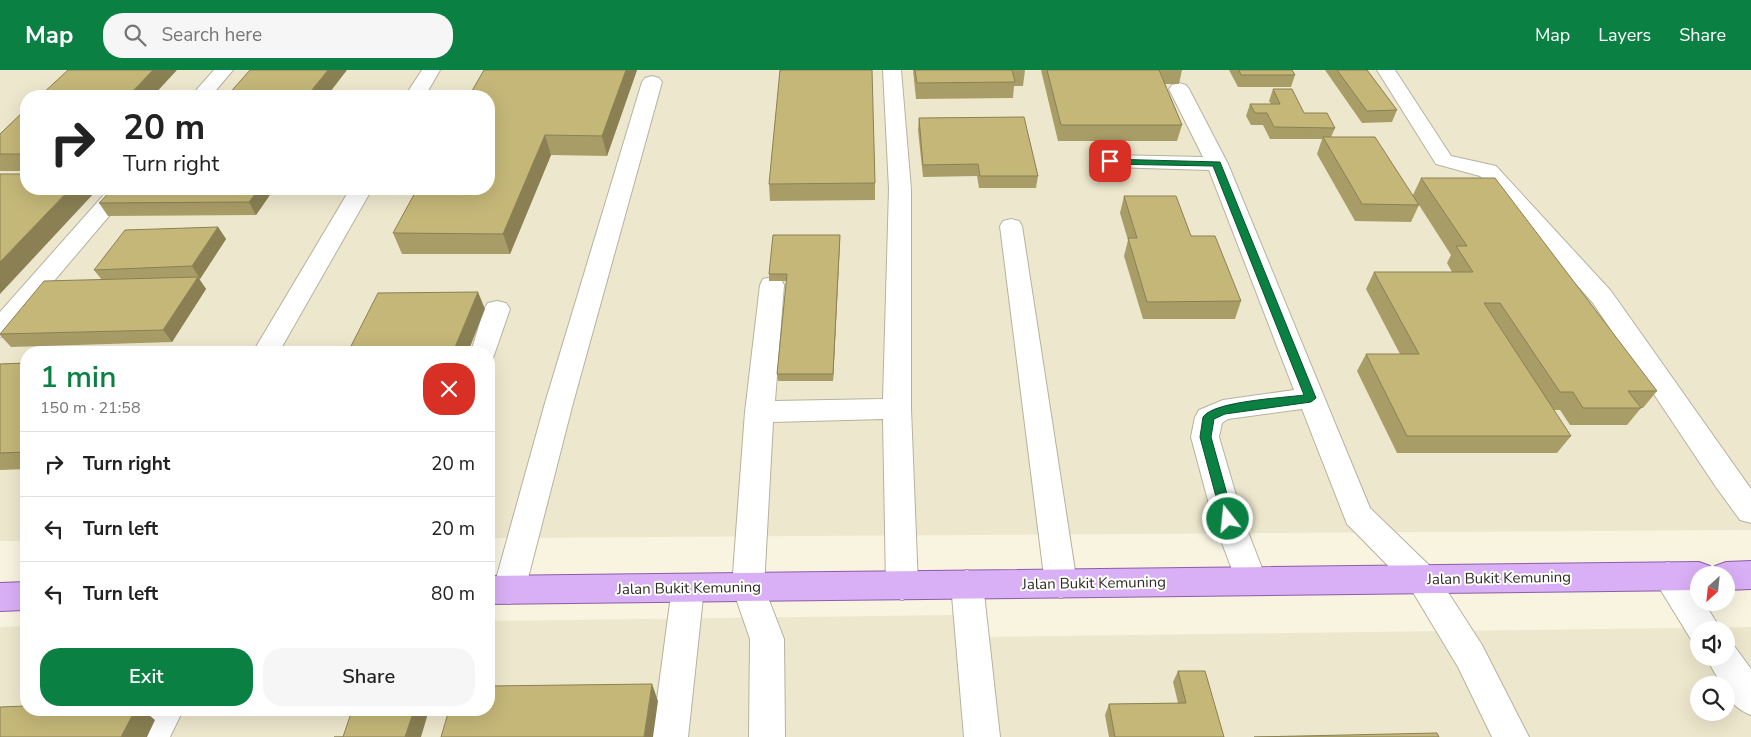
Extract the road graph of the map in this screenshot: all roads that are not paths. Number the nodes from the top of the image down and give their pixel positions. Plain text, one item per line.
1 (224, 70) edge
2 (431, 70) edge
3 (892, 70) edge
4 (1386, 70) edge
5 (652, 82) dead end
6 (206, 90) edge
7 (419, 90) edge
8 (1179, 90) dead end
9 (1110, 161) dead end
10 (1217, 164) junction
11 (116, 195) edge
12 (358, 195) edge
13 (1011, 226) dead end
14 (772, 285) dead end
15 (498, 309) dead end
16 (0, 328) edge
17 (269, 346) edge
18 (486, 346) edge
19 (1311, 398) junction
20 (897, 409) junction
21 (759, 412) junction
22 (1751, 511) edge
23 (1751, 575) edge
24 (1683, 576) edge
25 (1735, 576) edge
26 (1422, 579) junction
27 (1251, 581) junction
28 (967, 584) junction
29 (1061, 584) junction
30 (902, 586) junction
31 (748, 587) junction
32 (688, 588) junction
33 (499, 590) edge
34 (20, 596) edge
35 (0, 597) edge
36 (1700, 621) edge
37 (1729, 666) edge
38 (1751, 698) edge
39 (162, 716) edge
40 (151, 737) edge
41 (670, 737) edge
42 (766, 737) edge
43 (982, 737) edge
44 (1511, 737) edge

1 - 6 street
2 - 7 street
3 - 20 street
4 - 22 street
5 - 33 street
8 - 10 street
9 - 10 street
10 - 19 street
11 - 16 street
12 - 17 street
13 - 29 street
14 - 21 street
15 - 18 street
19 - 26 street
19 - 27 street
20 - 21 street
20 - 30 street
21 - 31 street
23 - 25 main road
24 - 26 main road, Jalan Bukit Kemuning
24 - 36 street
26 - 27 main road, Jalan Bukit Kemuning
26 - 44 street
27 - 29 main road, Jalan Bukit Kemuning
28 - 29 main road, Jalan Bukit Kemuning
28 - 30 main road, Jalan Bukit Kemuning
28 - 43 street
30 - 31 main road, Jalan Bukit Kemuning
31 - 32 main road, Jalan Bukit Kemuning
31 - 42 street
32 - 33 main road, Jalan Bukit Kemuning
32 - 41 street
34 - 35 main road
37 - 38 street
39 - 40 street

